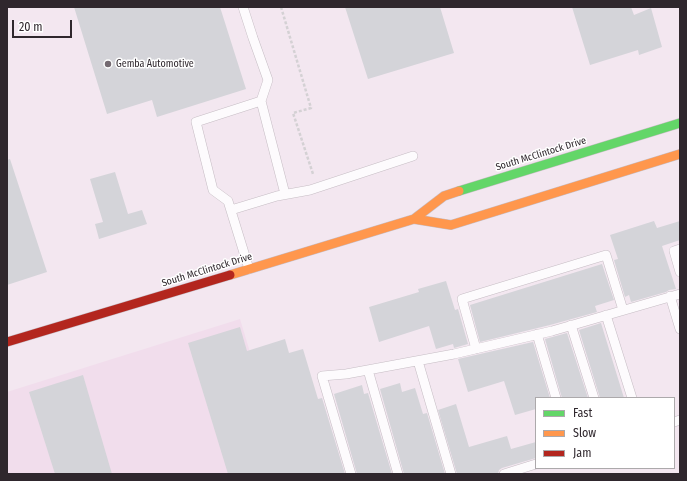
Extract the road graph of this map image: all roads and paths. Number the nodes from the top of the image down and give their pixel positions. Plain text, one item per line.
1 (242, 7) edge
2 (281, 7) edge
3 (261, 101) junction
4 (680, 123) edge
5 (680, 154) edge
6 (413, 156) dead end
7 (317, 188) junction
8 (285, 194) junction
9 (231, 210) junction
10 (414, 219) junction
11 (680, 249) edge
12 (249, 269) junction
13 (680, 272) edge
14 (680, 294) edge
15 (670, 296) junction
16 (623, 310) junction
17 (606, 315) junction
18 (571, 325) junction
19 (680, 329) edge
20 (537, 334) junction
21 (7, 342) edge
22 (476, 349) junction
23 (418, 361) junction
24 (368, 370) junction
25 (556, 397) edge
26 (594, 397) edge
27 (632, 397) edge
28 (535, 464) edge
29 (351, 474) edge
30 (398, 474) edge
31 (451, 474) edge
32 (504, 474) edge

1 - 3 lane
2 - 7 path
3 - 8 lane
3 - 9 lane
4 - 10 main road, South McClintock Drive
5 - 10 main road, South McClintock Drive
6 - 7 lane
7 - 8 lane
8 - 9 lane
9 - 12 lane
10 - 12 main road, South McClintock Drive
11 - 13 lane
12 - 21 main road, South McClintock Drive
14 - 15 lane
15 - 16 lane
15 - 19 lane
16 - 17 lane
16 - 22 lane
17 - 18 lane
17 - 27 lane
18 - 20 lane
18 - 26 lane
20 - 22 lane
20 - 25 lane
22 - 23 lane
23 - 24 lane
23 - 31 lane
24 - 29 lane
24 - 30 lane
28 - 32 lane

